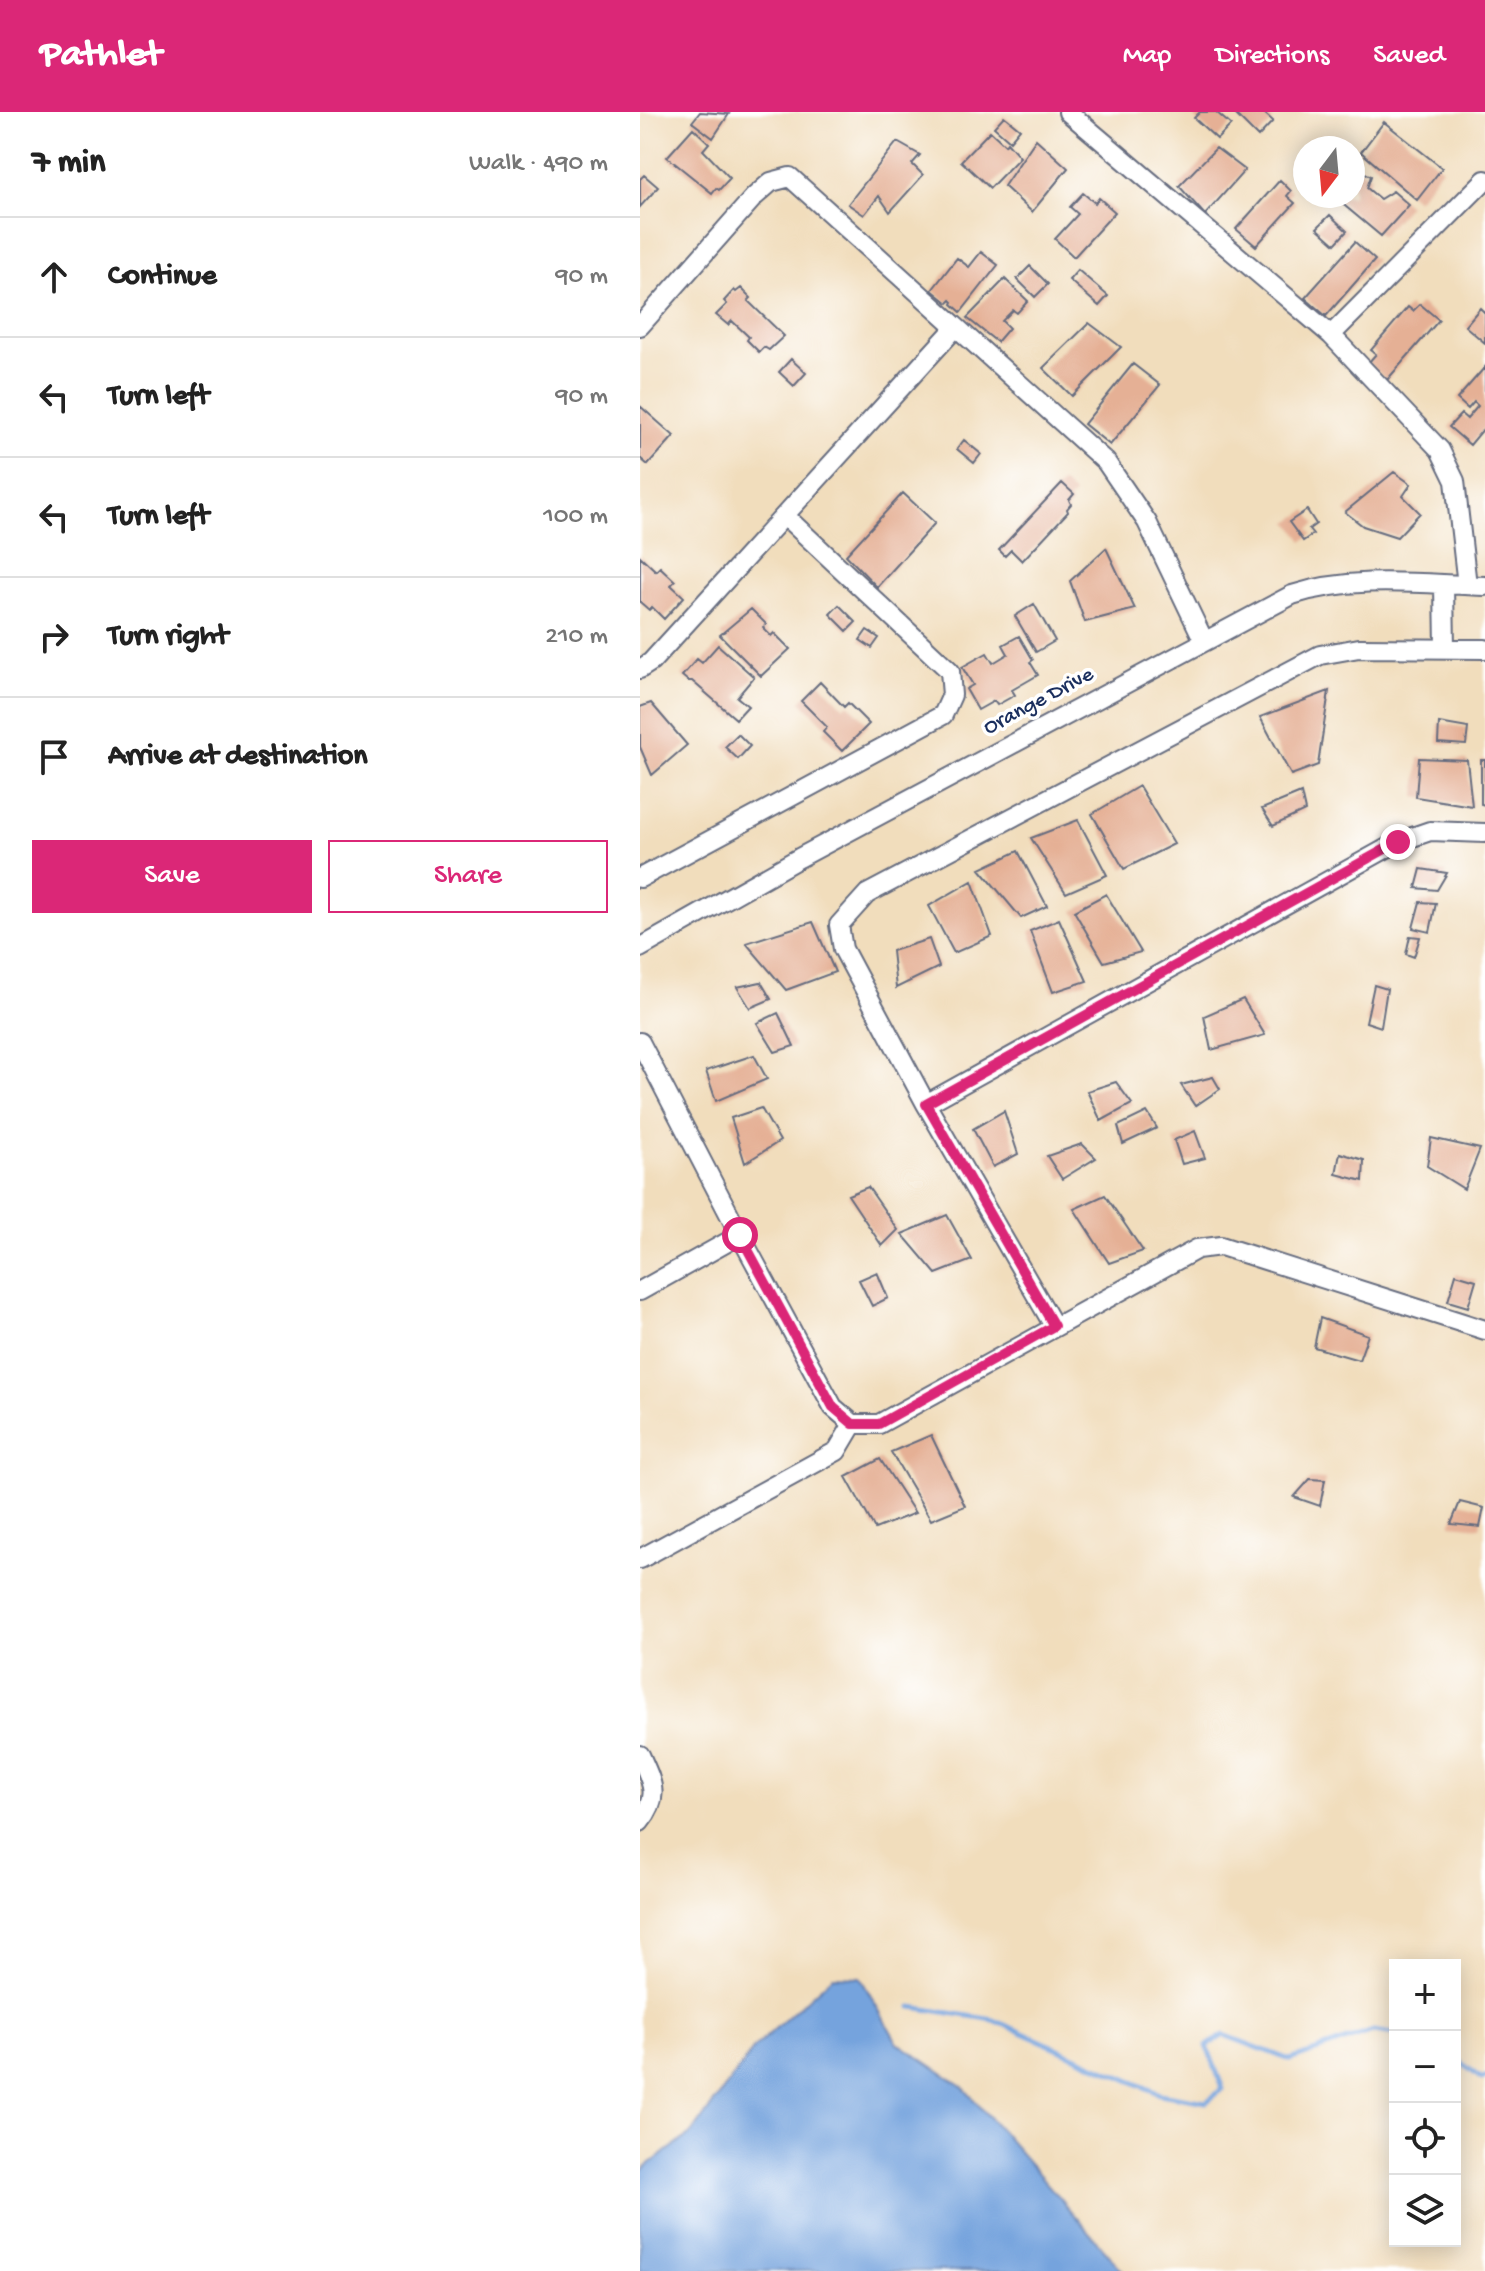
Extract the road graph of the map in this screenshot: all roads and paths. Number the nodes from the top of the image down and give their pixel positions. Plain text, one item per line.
1 (1068, 112) edge
2 (1485, 180) edge
3 (640, 326) edge
4 (956, 327) junction
5 (1331, 335) junction
6 (785, 516) junction
7 (1444, 585) junction
8 (1476, 586) edge
9 (1204, 641) junction
10 (1445, 648) junction
11 (1485, 649) edge
12 (640, 669) edge
13 (1485, 833) edge
14 (640, 878) edge
15 (640, 948) edge
16 (640, 1042) edge
17 (926, 1104) junction
18 (740, 1235) junction
19 (640, 1291) edge
20 (1054, 1326) junction
21 (1485, 1330) edge
22 (853, 1424) junction
23 (640, 1559) edge
24 (640, 1755) edge
25 (640, 1822) edge

1 - 5 street
2 - 5 street
3 - 4 street
4 - 6 street
4 - 9 street
5 - 8 street
6 - 12 street
6 - 14 street
7 - 8 street, Orange Drive
7 - 9 street, Orange Drive
7 - 10 street
9 - 15 street, Orange Drive
10 - 11 street
10 - 17 street
13 - 17 street
16 - 18 street
17 - 20 street
18 - 19 street
18 - 22 street
20 - 21 street
20 - 22 street
22 - 23 street
24 - 25 street

